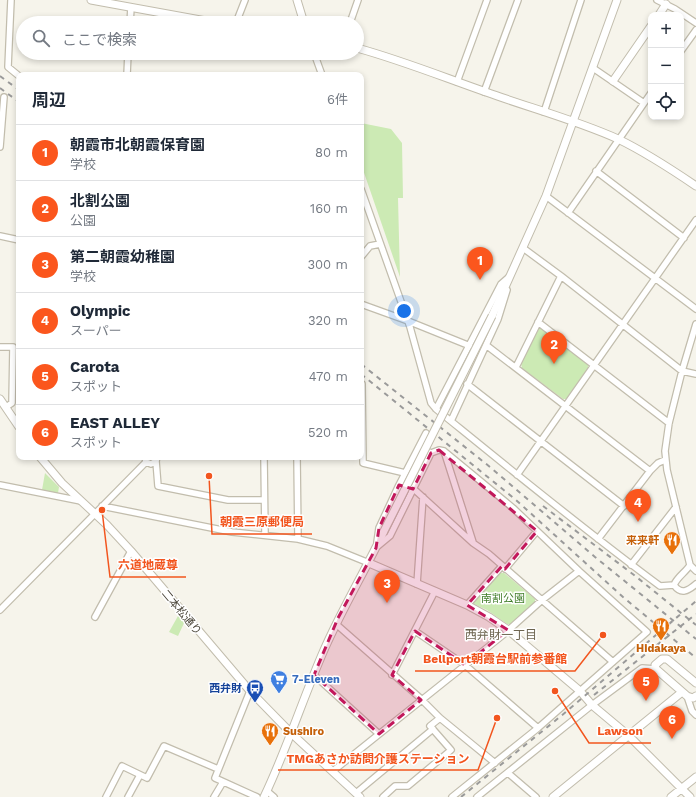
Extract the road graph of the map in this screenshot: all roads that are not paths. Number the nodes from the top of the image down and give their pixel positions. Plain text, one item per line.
1 (11, 0) edge
2 (94, 0) edge
3 (245, 0) edge
4 (297, 0) edge
5 (358, 0) edge
6 (487, 0) edge
7 (518, 0) edge
8 (581, 0) edge
9 (617, 0) edge
10 (657, 0) edge
11 (667, 2) edge
12 (131, 8) junction
13 (661, 12) edge
14 (130, 16) edge
15 (177, 16) edge
16 (239, 16) edge
17 (302, 16) edge
18 (352, 16) edge
19 (696, 23) edge
20 (648, 30) edge
21 (696, 30) edge
22 (683, 48) edge
23 (364, 50) edge
24 (128, 60) edge
25 (317, 60) edge
26 (593, 68) junction
27 (127, 72) edge
28 (321, 72) edge
29 (16, 74) edge
30 (613, 81) junction
31 (457, 82) junction
32 (484, 92) junction
33 (4, 97) dead end
34 (648, 97) edge
35 (644, 103) junction
36 (544, 112) junction
37 (574, 122) junction
38 (619, 140) junction
39 (0, 147) edge
40 (596, 171) junction
41 (696, 186) edge
42 (546, 196) junction
43 (364, 198) edge
44 (568, 213) junction
45 (696, 220) edge
46 (0, 236) edge
47 (684, 238) junction
48 (16, 239) edge
49 (380, 244) junction
50 (523, 248) junction
51 (364, 253) edge
52 (511, 276) junction
53 (561, 276) junction
54 (654, 279) junction
55 (364, 305) edge
56 (696, 309) edge
57 (408, 321) junction
58 (538, 322) junction
59 (623, 324) junction
60 (696, 324) edge
61 (486, 345) junction
62 (470, 346) junction
63 (0, 347) edge
64 (594, 366) junction
65 (516, 367) junction
66 (682, 370) junction
67 (696, 374) edge
68 (467, 384) junction
69 (0, 399) edge
70 (567, 406) junction
71 (6, 407) junction
72 (436, 409) junction
73 (450, 421) junction
74 (16, 422) edge
75 (669, 423) junction
76 (426, 433) dead end
77 (541, 442) junction
78 (419, 447) junction
79 (444, 451) junction
80 (431, 453) junction
81 (43, 460) edge
82 (144, 460) edge
83 (146, 460) edge
84 (155, 460) edge
85 (156, 460) edge
86 (264, 460) edge
87 (296, 460) edge
88 (363, 460) edge
89 (665, 460) junction
90 (650, 471) junction
91 (405, 473) junction
92 (517, 475) junction
93 (0, 485) edge
94 (399, 486) junction
95 (413, 489) junction
96 (423, 497) junction
97 (264, 500) junction
98 (82, 501) junction
99 (102, 506) junction
100 (624, 506) junction
101 (676, 507) junction
102 (96, 513) junction
103 (538, 531) junction
104 (265, 535) junction
105 (298, 539) junction
106 (598, 540) junction
107 (473, 543) junction
108 (376, 548) junction
109 (131, 550) junction
110 (369, 563) junction
111 (631, 565) junction
112 (690, 565) junction
113 (504, 568) junction
114 (579, 571) junction
115 (696, 571) edge
116 (418, 584) junction
117 (696, 584) edge
118 (674, 585) junction
119 (435, 591) junction
120 (542, 600) junction
121 (467, 605) junction
122 (0, 610) edge
123 (95, 617) dead end
124 (336, 624) junction
125 (508, 630) junction
126 (415, 631) junction
127 (613, 662) junction
128 (465, 664) junction
129 (656, 669) junction
130 (314, 675) junction
131 (392, 675) junction
132 (696, 683) edge
133 (250, 691) junction
134 (580, 691) junction
135 (684, 694) junction
136 (696, 696) edge
137 (421, 700) junction
138 (592, 705) junction
139 (696, 715) edge
140 (440, 718) junction
141 (538, 728) junction
142 (433, 729) junction
143 (291, 733) junction
144 (378, 734) junction
145 (629, 736) junction
146 (495, 763) junction
147 (218, 769) junction
148 (333, 771) junction
149 (508, 773) junction
150 (140, 775) junction
151 (696, 777) edge
152 (223, 782) junction
153 (682, 788) junction
154 (266, 794) edge
155 (358, 795) edge
156 (106, 797) edge
157 (128, 797) edge
158 (214, 797) edge
159 (256, 797) edge
160 (274, 797) edge
161 (383, 797) edge
162 (452, 797) edge
163 (477, 797) edge
164 (536, 797) edge
165 (553, 797) edge
166 (671, 797) edge
167 (690, 797) edge

1 - 29 street
2 - 12 street
3 - 16 street
4 - 17 street
5 - 18 street
6 - 31 street
7 - 32 street
8 - 36 street
9 - 26 street
10 - 11 street
11 - 13 street
11 - 19 street
12 - 14 street
12 - 15 street
20 - 30 street
21 - 22 street
23 - 31 street
24 - 27 street
25 - 28 street
26 - 30 street
26 - 37 street
30 - 35 street
31 - 32 street
32 - 36 street
33 - 39 street
34 - 35 street
35 - 38 street
36 - 37 street
37 - 38 street
37 - 42 street
38 - 40 street
38 - 41 street
40 - 44 street
40 - 47 street
42 - 44 street
42 - 50 street
43 - 49 street
44 - 54 street
45 - 47 street
46 - 48 street
47 - 54 street
49 - 51 street
49 - 57 street
50 - 52 street
50 - 53 street
52 - 61 street
52 - 62 street
52 - 108 street, bridge
53 - 58 street
53 - 59 street
54 - 56 street
54 - 59 street
55 - 57 street
57 - 62 street
57 - 72 street
58 - 64 street
58 - 65 street
59 - 64 street
59 - 66 street
60 - 66 street
61 - 65 street
61 - 68 street
62 - 72 street
63 - 71 street
64 - 70 street
64 - 75 street
65 - 70 street
66 - 67 street
66 - 75 street
68 - 73 street
68 - 77 street
69 - 71 street
70 - 77 street
70 - 90 street
71 - 74 street
72 - 73 street
73 - 92 street
75 - 89 street
76 - 78 street
77 - 92 street
77 - 100 street
78 - 80 street
78 - 91 street
79 - 80 street
79 - 103 street
79 - 107 street
80 - 95 street
81 - 98 street, 二本松通り
82 - 99 street
83 - 84 street
85 - 97 street
86 - 97 street
87 - 105 street
88 - 91 street
89 - 90 street
89 - 101 street
90 - 100 street
91 - 94 street
92 - 106 street
93 - 98 street
94 - 95 street
94 - 108 street
95 - 96 street
95 - 108 street
96 - 107 street
96 - 116 street
97 - 104 street
98 - 102 street, 二本松通り
99 - 102 street
99 - 104 street
100 - 106 street
101 - 111 street
101 - 112 street
102 - 109 street, 二本松通り
102 - 122 street
103 - 113 street
103 - 114 street
104 - 105 street
105 - 110 street
106 - 111 street
107 - 113 street
108 - 110 street
109 - 123 street
109 - 133 street, 二本松通り
110 - 116 street
110 - 124 street
111 - 118 street
112 - 115 street
112 - 118 street
113 - 120 street
113 - 121 street
114 - 120 street
114 - 127 street
116 - 119 street
117 - 118 street
119 - 121 street
119 - 126 street
120 - 125 street
120 - 127 street
121 - 125 street
124 - 130 street
124 - 131 street
125 - 128 street
125 - 134 street
126 - 128 street
126 - 131 street
127 - 134 street
128 - 137 street
128 - 141 street
129 - 132 street
129 - 135 street
129 - 138 street
130 - 143 street
130 - 144 street
131 - 137 street
133 - 143 street, 二本松通り
133 - 147 street
134 - 138 street
134 - 141 street
135 - 136 street
135 - 139 street
135 - 145 street
137 - 140 street
137 - 144 street
138 - 145 street
138 - 149 street
140 - 142 street
140 - 146 street
141 - 146 street
142 - 155 street
142 - 161 street
143 - 148 street, 二本松通り
143 - 154 street
144 - 148 street
145 - 153 street
145 - 165 street
146 - 162 street
147 - 150 street
147 - 152 street
148 - 155 street, 二本松通り
149 - 163 street
149 - 164 street
150 - 156 street
150 - 157 street
151 - 153 street
152 - 158 street
152 - 159 street
153 - 166 street
153 - 167 street
154 - 160 street

